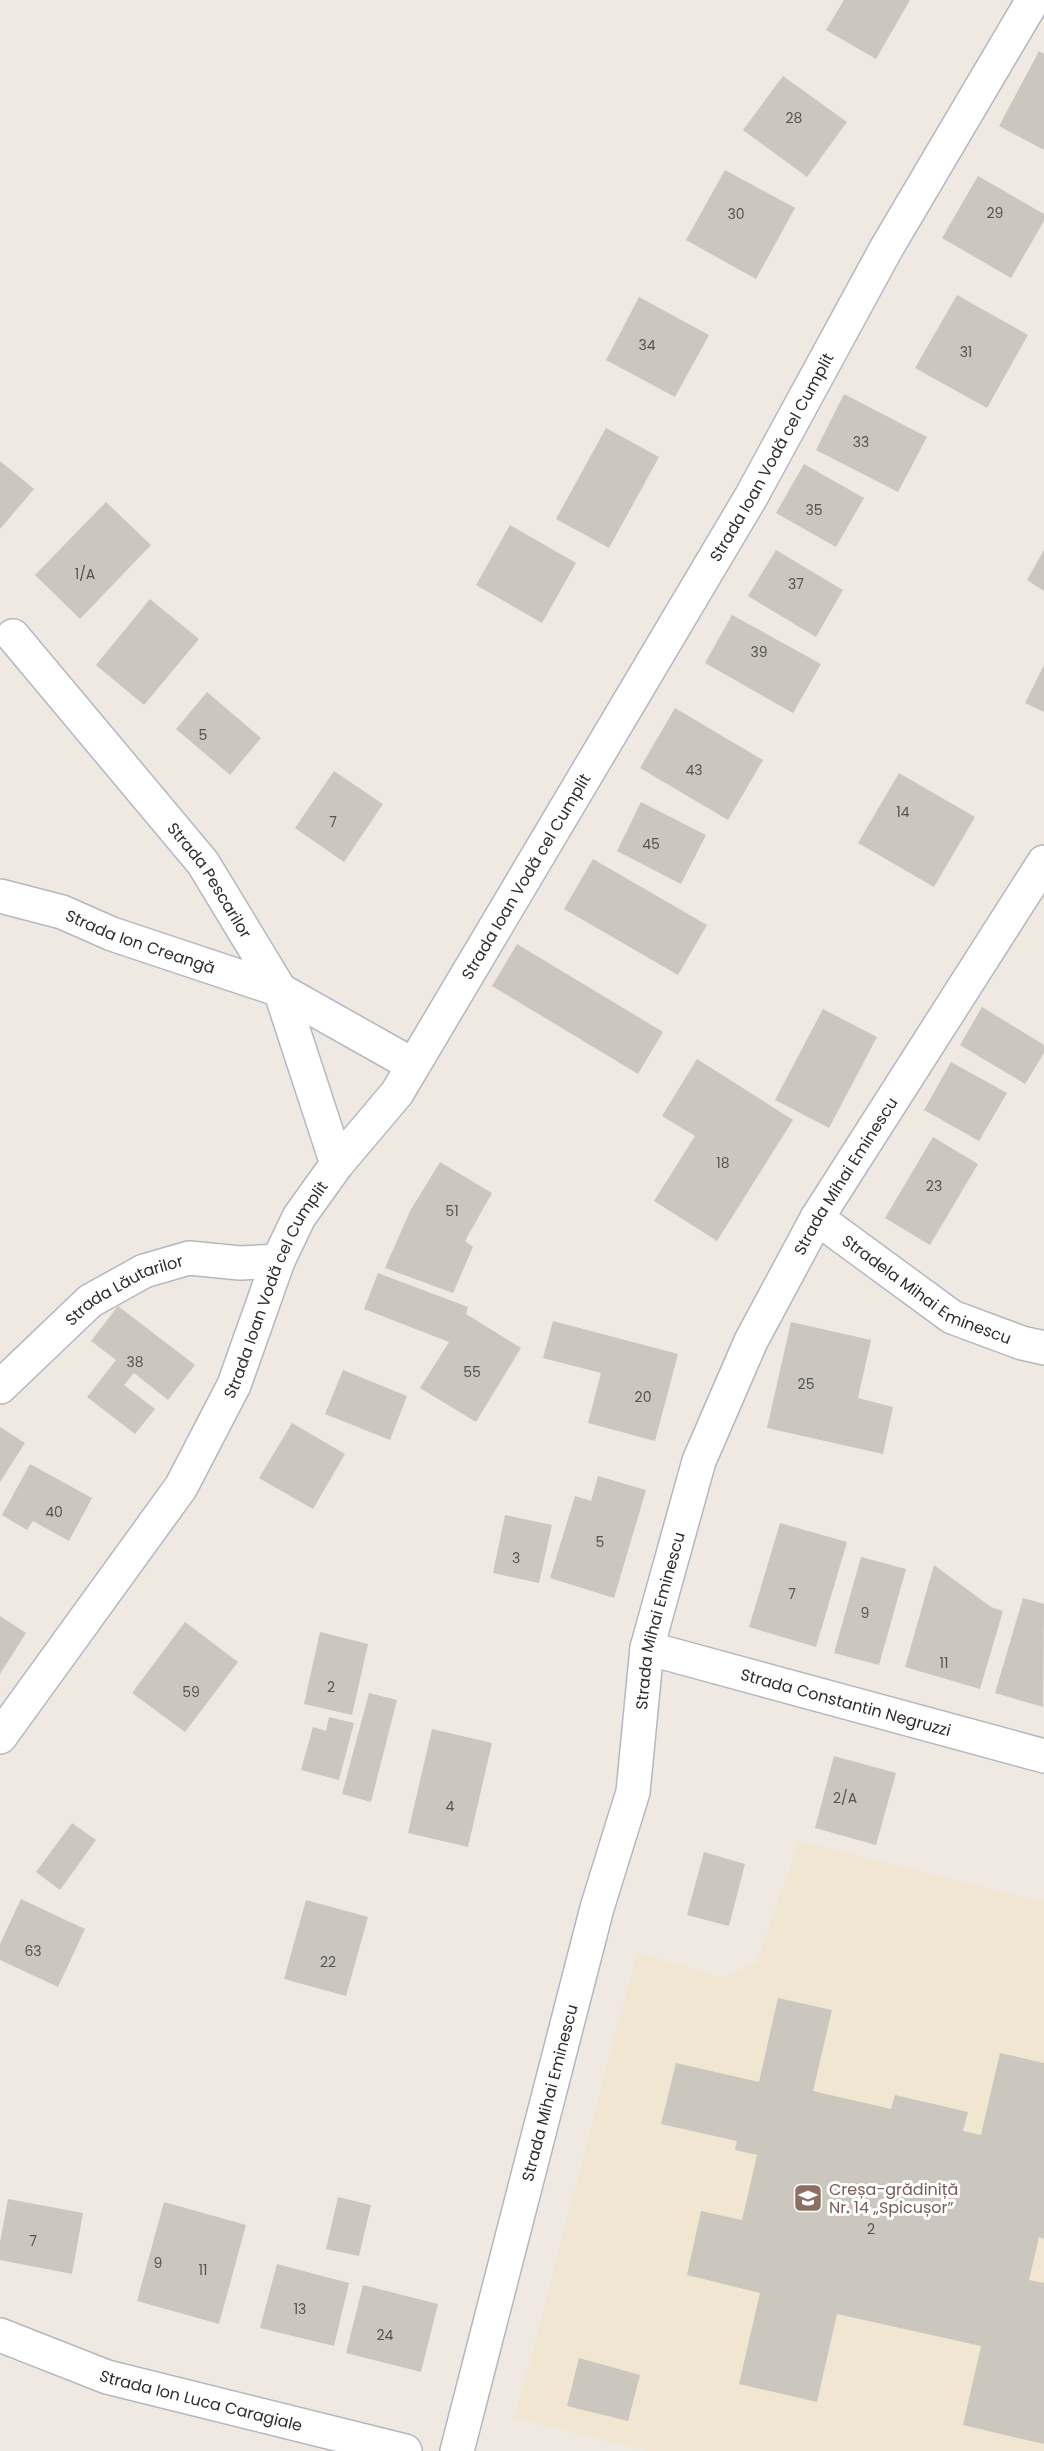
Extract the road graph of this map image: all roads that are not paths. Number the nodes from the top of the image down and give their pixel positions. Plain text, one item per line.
1 (1033, 0) edge
2 (13, 636) dead end
3 (1044, 862) edge
4 (0, 896) edge
5 (280, 990) junction
6 (413, 1065) junction
7 (338, 1164) junction
8 (817, 1218) junction
9 (278, 1261) junction
10 (1044, 1348) edge
11 (0, 1387) edge
12 (646, 1648) junction
13 (0, 1737) edge
14 (1044, 1756) edge
15 (0, 2335) edge
16 (405, 2451) edge
17 (457, 2451) edge

1 - 6 street, Strada Ioan Vodă cel Cumplit
2 - 5 street, Strada Pescarilor
3 - 8 street, Strada Mihai Eminescu
4 - 5 street, Strada Ion Creangă
5 - 6 street, Strada Ion Creangă
5 - 7 street, Strada Pescarilor
6 - 7 street, Strada Ioan Vodă cel Cumplit
7 - 9 street, Strada Ioan Vodă cel Cumplit
8 - 10 street, Stradela Mihai Eminescu
8 - 12 street, Strada Mihai Eminescu
9 - 11 street, Strada Lăutarilor
9 - 13 street, Strada Ioan Vodă cel Cumplit
12 - 14 street, Strada Constantin Negruzzi
12 - 17 street, Strada Mihai Eminescu
15 - 16 street, Strada Ion Luca Caragiale

